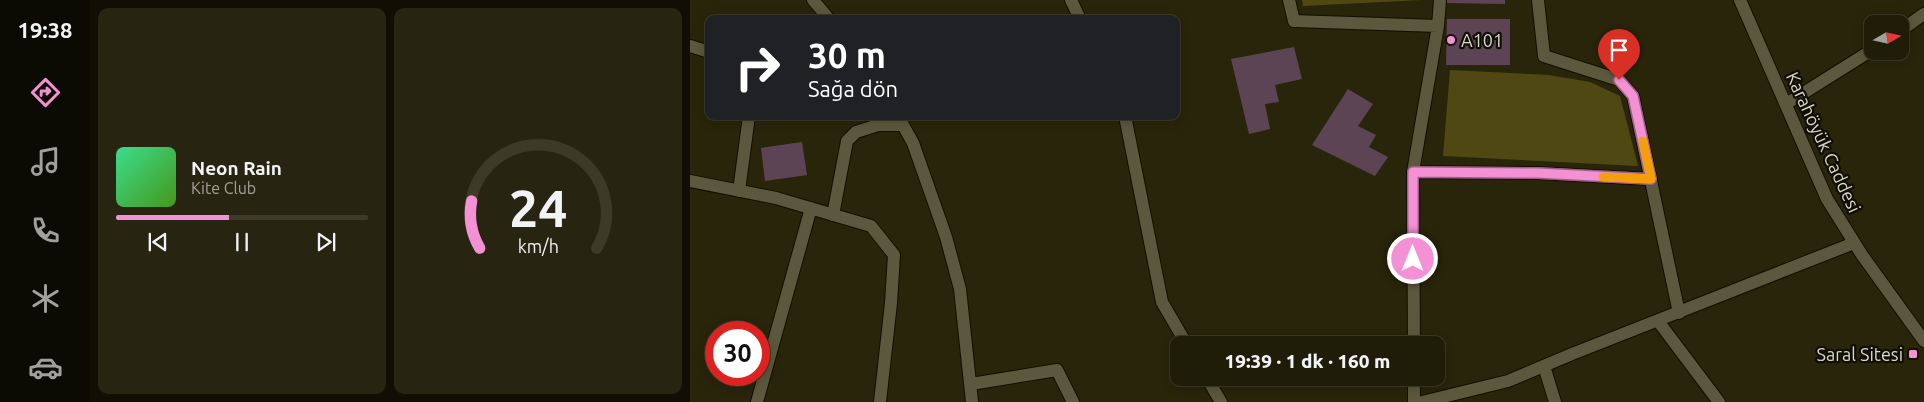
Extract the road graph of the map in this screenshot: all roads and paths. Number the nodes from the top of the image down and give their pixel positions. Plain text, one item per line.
1 (813, 0) edge
2 (1071, 0) edge
3 (1290, 0) edge
4 (1440, 0) edge
5 (1538, 0) edge
6 (1740, 0) edge
7 (1924, 14) edge
8 (826, 15) edge
9 (1078, 15) edge
10 (1909, 25) edge
11 (1438, 26) junction
12 (690, 46) edge
13 (705, 51) edge
14 (1864, 55) edge
15 (1786, 104) junction
16 (749, 120) edge
17 (1126, 120) edge
18 (900, 121) edge
19 (1413, 172) junction
20 (1651, 179) junction
21 (690, 181) edge
22 (739, 191) junction
23 (811, 208) junction
24 (833, 215) junction
25 (1854, 243) junction
26 (1679, 313) junction
27 (1658, 321) junction
28 (1182, 336) edge
29 (1414, 336) edge
30 (1924, 342) edge
31 (1544, 366) junction
32 (970, 384) junction
33 (1212, 386) edge
34 (1414, 386) edge
35 (757, 402) edge
36 (880, 402) edge
37 (972, 402) edge
38 (1073, 402) edge
39 (1221, 402) edge
40 (1414, 402) edge
41 (1422, 402) edge
42 (1555, 402) edge
43 (1719, 402) edge

1 - 8 street
2 - 9 street
3 - 11 street
4 - 11 street
5 - 20 street
6 - 15 street, Karahöyük Caddesi
7 - 10 street
11 - 19 street
12 - 13 street
14 - 15 street
15 - 25 street, Karahöyük Caddesi
16 - 22 street
17 - 28 street
18 - 24 street
18 - 32 street
19 - 20 street
19 - 29 street
20 - 26 street
21 - 22 street
22 - 23 street
23 - 24 street
23 - 35 street
24 - 36 street
25 - 26 street
25 - 30 street, Karahöyük Caddesi
26 - 27 street
27 - 31 street
27 - 43 street
31 - 41 street
31 - 42 street
32 - 37 street
32 - 38 street
33 - 39 street
34 - 40 street

